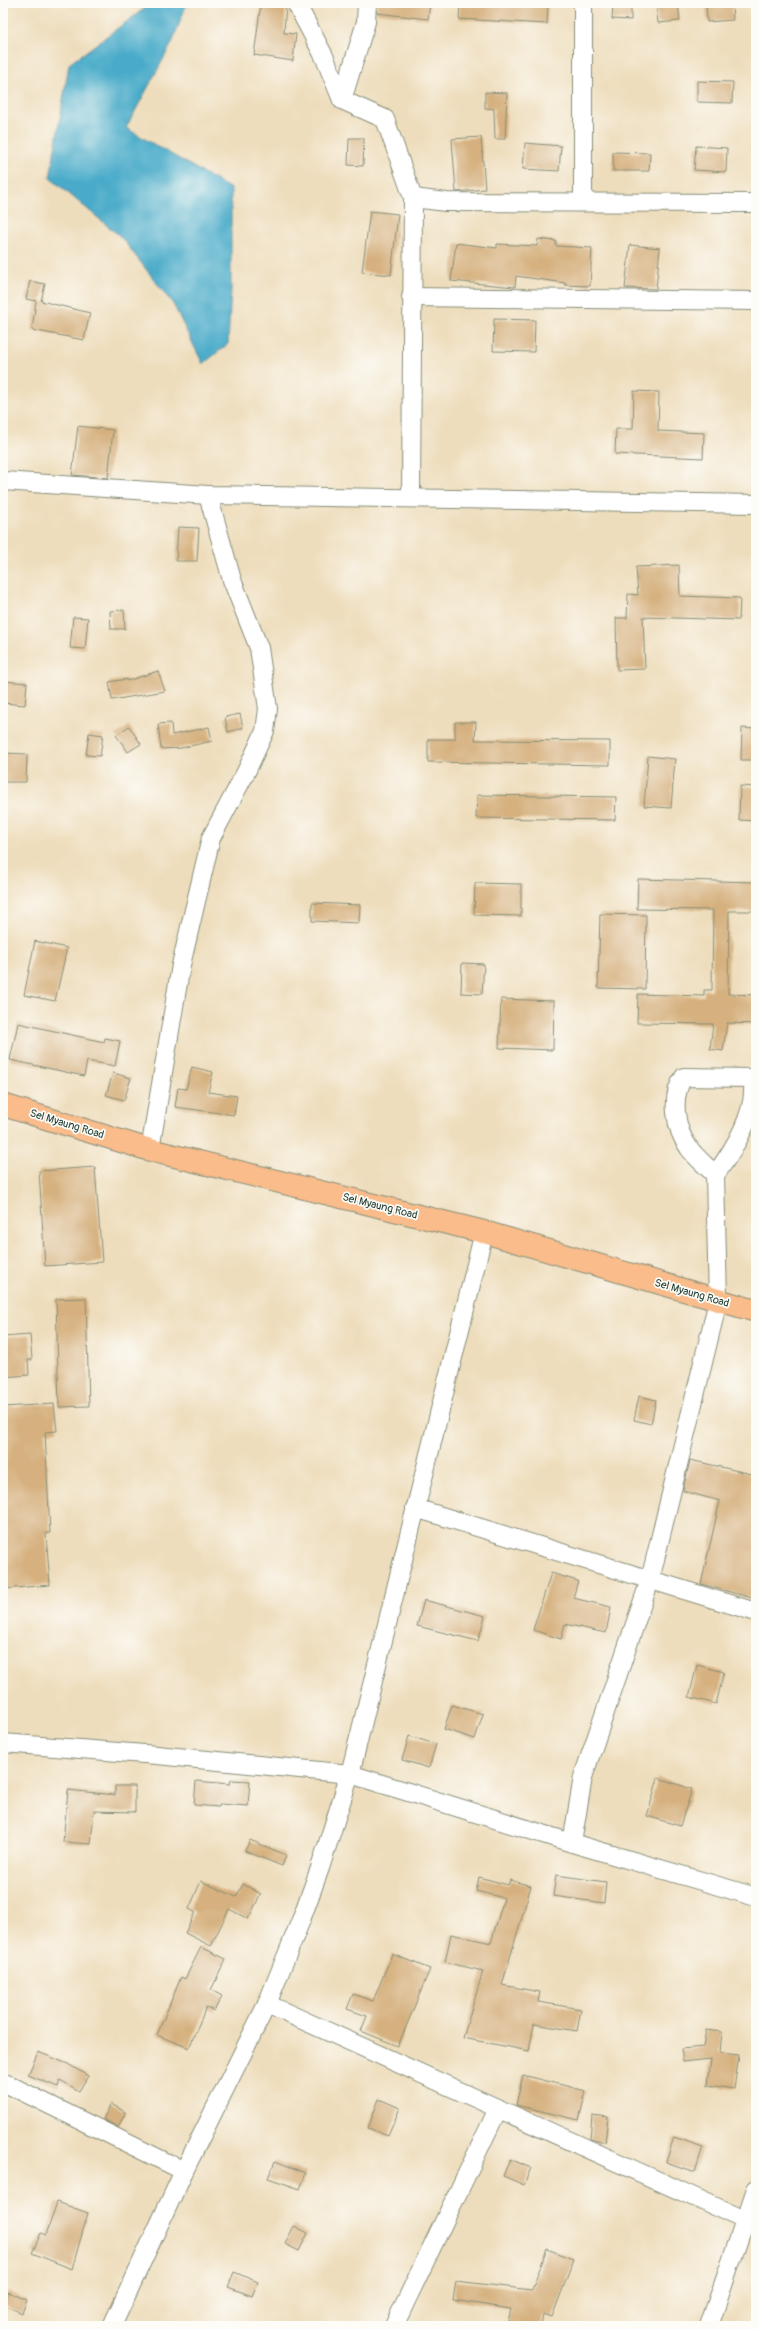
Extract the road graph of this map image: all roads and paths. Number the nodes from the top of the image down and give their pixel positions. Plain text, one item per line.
1 (296, 3) edge
2 (367, 3) edge
3 (582, 3) edge
4 (342, 100) junction
5 (413, 198) junction
6 (583, 202) junction
7 (756, 203) edge
8 (411, 298) junction
9 (756, 301) edge
10 (3, 482) edge
11 (208, 495) junction
12 (412, 497) junction
13 (756, 504) edge
14 (3, 1104) edge
15 (150, 1150) junction
16 (715, 1175) junction
17 (484, 1232) junction
18 (718, 1300) junction
19 (756, 1311) edge
20 (415, 1508) junction
21 (650, 1580) junction
22 (756, 1612) edge
23 (3, 1743) edge
24 (350, 1774) junction
25 (572, 1843) junction
26 (756, 1897) edge
27 (267, 2004) junction
28 (3, 2085) edge
29 (498, 2109) junction
30 (184, 2171) junction
31 (756, 2189) edge
32 (747, 2221) junction
33 (112, 2326) edge
34 (394, 2326) edge
35 (709, 2326) edge

1 - 4 street
2 - 4 street
3 - 6 street
4 - 5 street
5 - 6 street
5 - 8 street
6 - 7 street
8 - 9 street
8 - 12 street
10 - 11 street
11 - 12 street
11 - 15 street
12 - 13 street
14 - 15 main road, Sel Myaung Road
15 - 17 main road, Sel Myaung Road
16 - 16 street
16 - 18 street
17 - 18 main road, Sel Myaung Road
17 - 20 street
18 - 19 main road, Sel Myaung Road
18 - 21 street
20 - 21 street
20 - 24 street
21 - 22 street
21 - 25 street
23 - 24 street
24 - 25 street
24 - 27 street
25 - 26 street
27 - 29 street
27 - 30 street
28 - 30 street
29 - 32 street
29 - 34 street
30 - 33 street
31 - 32 street
32 - 35 street

